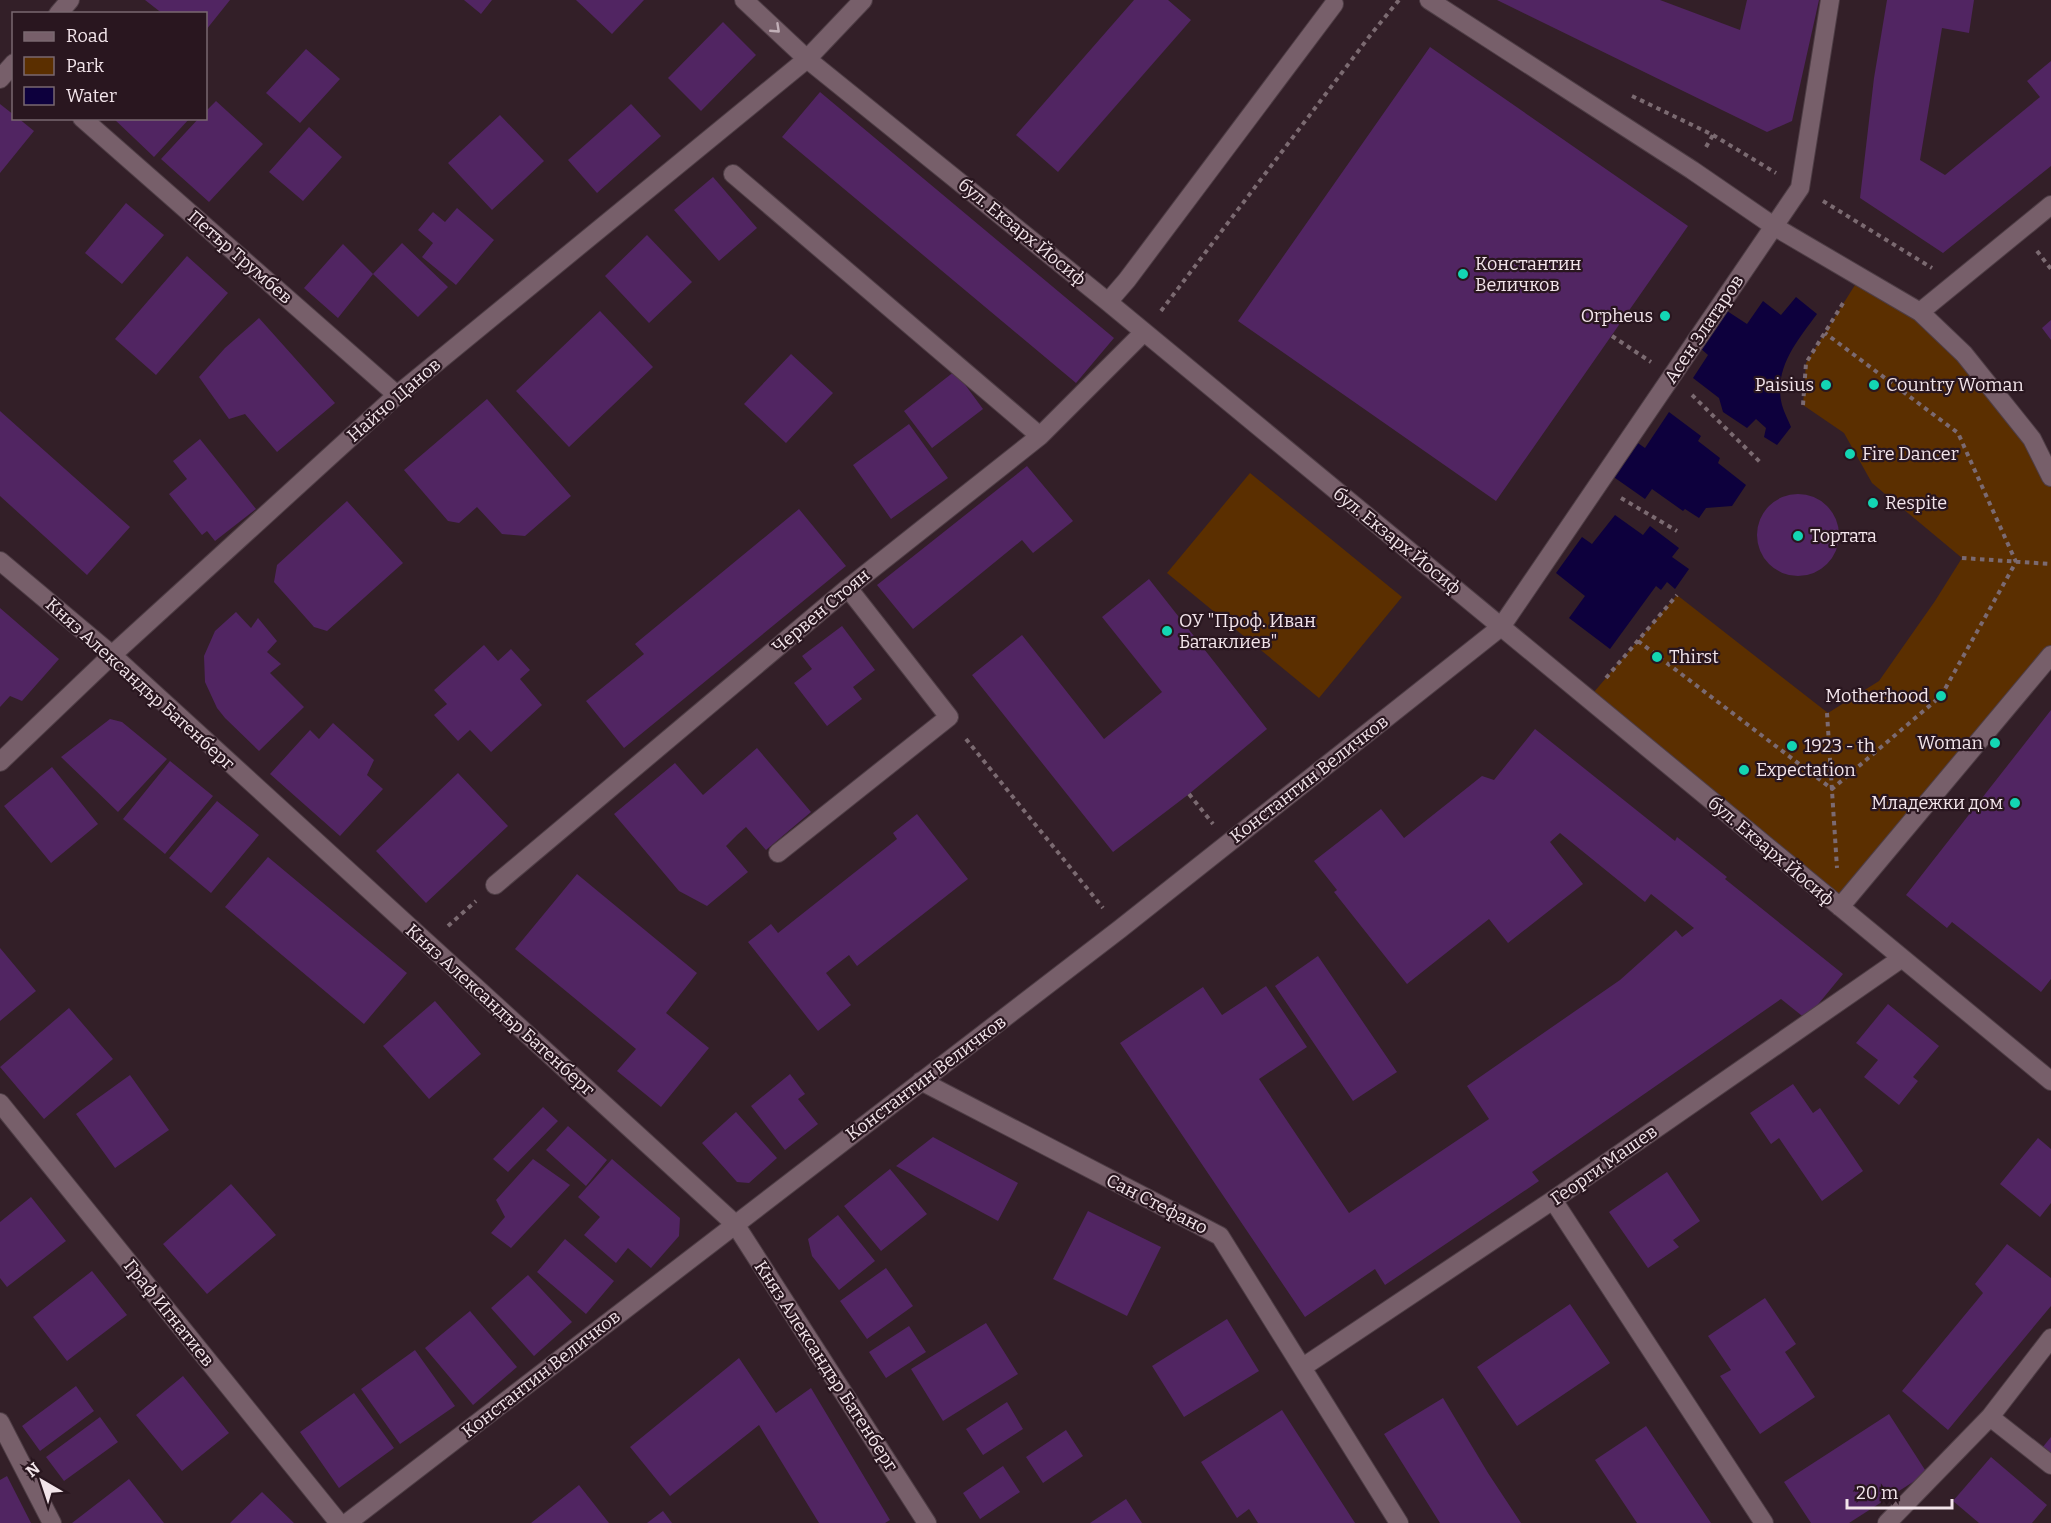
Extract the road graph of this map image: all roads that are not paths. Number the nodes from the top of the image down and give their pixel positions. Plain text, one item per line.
1 (70, 0) edge
2 (744, 0) edge
3 (864, 0) edge
4 (1428, 0) edge
5 (1830, 0) edge
6 (1334, 4) dead end
7 (60, 12) edge
8 (807, 59) junction
9 (12, 65) edge
10 (0, 79) edge
11 (84, 120) edge
12 (733, 174) dead end
13 (2051, 205) edge
14 (1775, 226) junction
15 (1108, 302) junction
16 (1920, 312) junction
17 (1143, 333) junction
18 (397, 395) junction
19 (1040, 436) junction
20 (2051, 477) edge
21 (0, 561) edge
22 (848, 588) junction
23 (1501, 627) junction
24 (112, 655) junction
25 (2051, 655) edge
26 (0, 762) edge
27 (778, 853) dead end
28 (495, 885) road end
29 (1840, 907) junction
30 (1902, 958) junction
31 (921, 1081) junction
32 (2051, 1081) edge
33 (0, 1103) edge
34 (1553, 1200) junction
35 (735, 1224) junction
36 (2051, 1338) edge
37 (1303, 1367) junction
38 (1990, 1417) junction
39 (0, 1422) edge
40 (2051, 1464) edge
41 (52, 1523) edge
42 (339, 1523) edge
43 (347, 1523) edge
44 (927, 1523) edge
45 (1399, 1523) edge
46 (1764, 1523) edge
47 (1887, 1523) edge

1 - 7 street
2 -> 8 street, бул. Екзарх Йосиф
3 - 8 street, Найчо Цанов
4 - 14 street
5 - 14 street, Асен Златаров
6 - 15 street
8 - 15 street, бул. Екзарх Йосиф
8 - 18 street, Найчо Цанов
9 - 10 street
11 - 18 street, Петър Трумбев
12 - 19 street
13 - 16 street
14 - 16 street
14 - 23 street, Асен Златаров
15 - 17 street, бул. Екзарх Йосиф
16 - 20 street
17 - 19 street, Червен Стоян
17 - 23 street, бул. Екзарх Йосиф
18 - 24 street, Найчо Цанов
19 - 22 street, Червен Стоян
21 - 24 street, Княз Александър Батенберг
22 - 27 street
22 - 28 street, Червен Стоян
23 - 29 street, бул. Екзарх Йосиф
23 - 31 street, Константин Величков
24 - 26 street, Найчо Цанов
24 - 35 street, Княз Александър Батенберг
25 - 29 street
29 - 30 street, бул. Екзарх Йосиф
30 - 32 street, бул. Екзарх Йосиф
30 - 34 street, Георги Машев
31 - 35 street, Константин Величков
31 - 37 street, Сан Стефано
33 - 42 street, Граф Игнатиев
34 - 37 street, Георги Машев
34 - 46 street
35 - 43 street, Константин Величков
35 - 44 street, Княз Александър Батенберг
36 - 38 street
37 - 45 street, Сан Стефано
38 - 40 street
38 - 47 street
39 - 41 street

